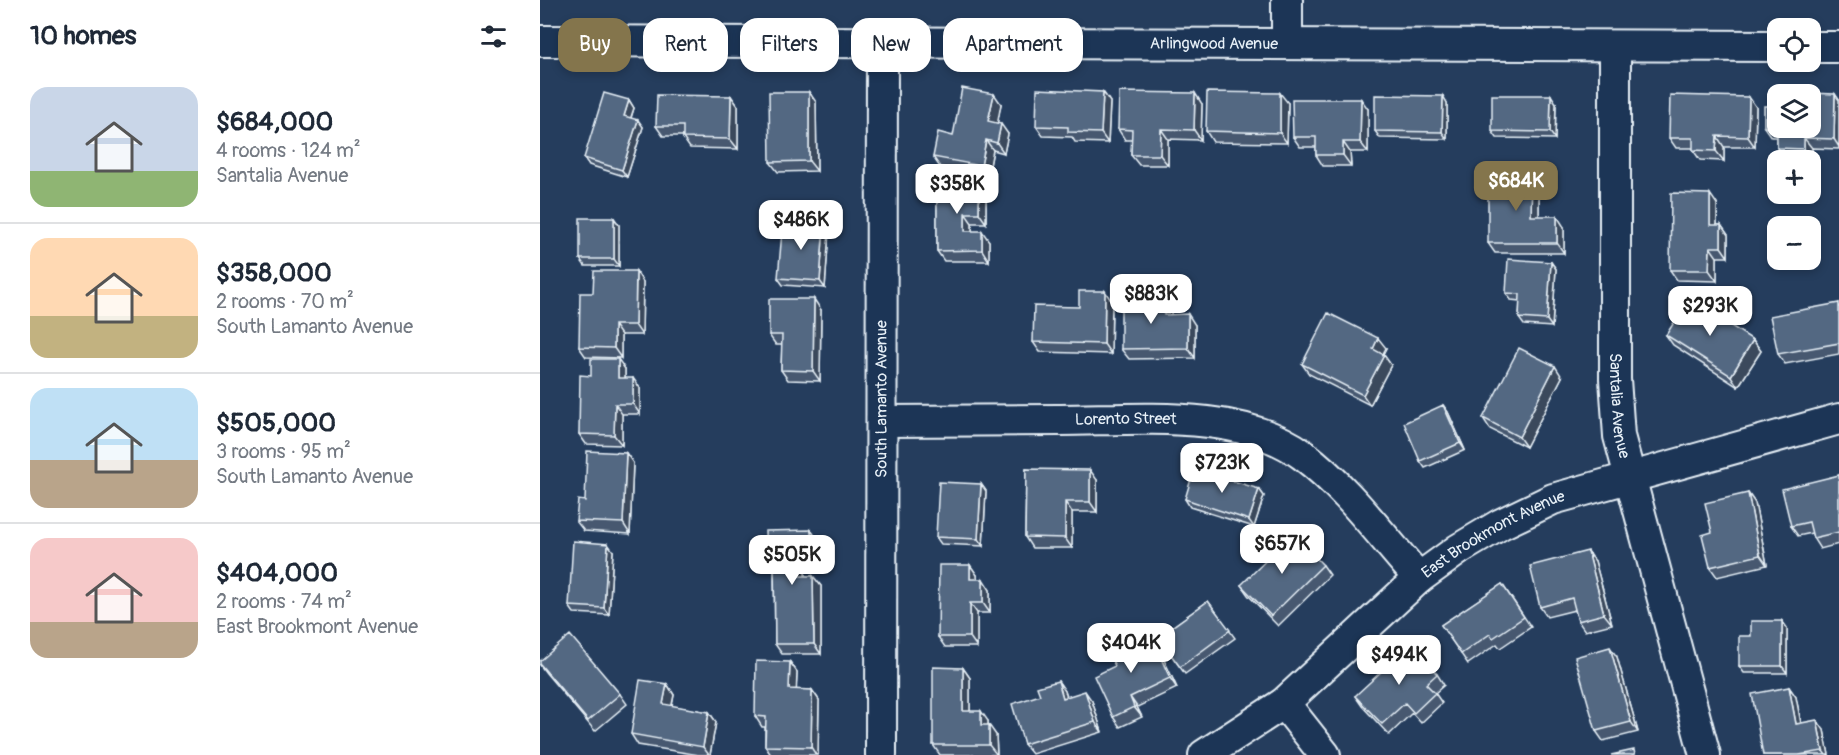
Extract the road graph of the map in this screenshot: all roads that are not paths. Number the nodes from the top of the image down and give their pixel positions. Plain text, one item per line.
1 (1287, 0) edge
2 (540, 42) edge
3 (851, 44) edge
4 (931, 44) edge
5 (1287, 44) junction
6 (1615, 46) junction
7 (1767, 46) edge
8 (1821, 46) edge
9 (1839, 47) edge
10 (882, 72) edge
11 (1839, 419) edge
12 (882, 421) junction
13 (1628, 477) junction
14 (1419, 578) junction
15 (1284, 703) junction
16 (881, 755) edge
17 (1204, 755) edge
18 (1325, 755) edge
19 (1705, 755) edge

1 - 5 street
2 - 3 street, Arlingwood Avenue
4 - 5 street, Arlingwood Avenue
5 - 6 street, Arlingwood Avenue
6 - 7 street, Arlingwood Avenue
6 - 13 street, Santalia Avenue
8 - 9 street
10 - 12 street, South Lamanto Avenue
11 - 13 street, East Brookmont Avenue
12 - 14 street, Lorento Street
12 - 16 street, South Lamanto Avenue
13 - 14 street, East Brookmont Avenue
13 - 19 street, Santalia Avenue
14 - 15 street, East Brookmont Avenue
15 - 17 street, East Brookmont Avenue
15 - 18 street

